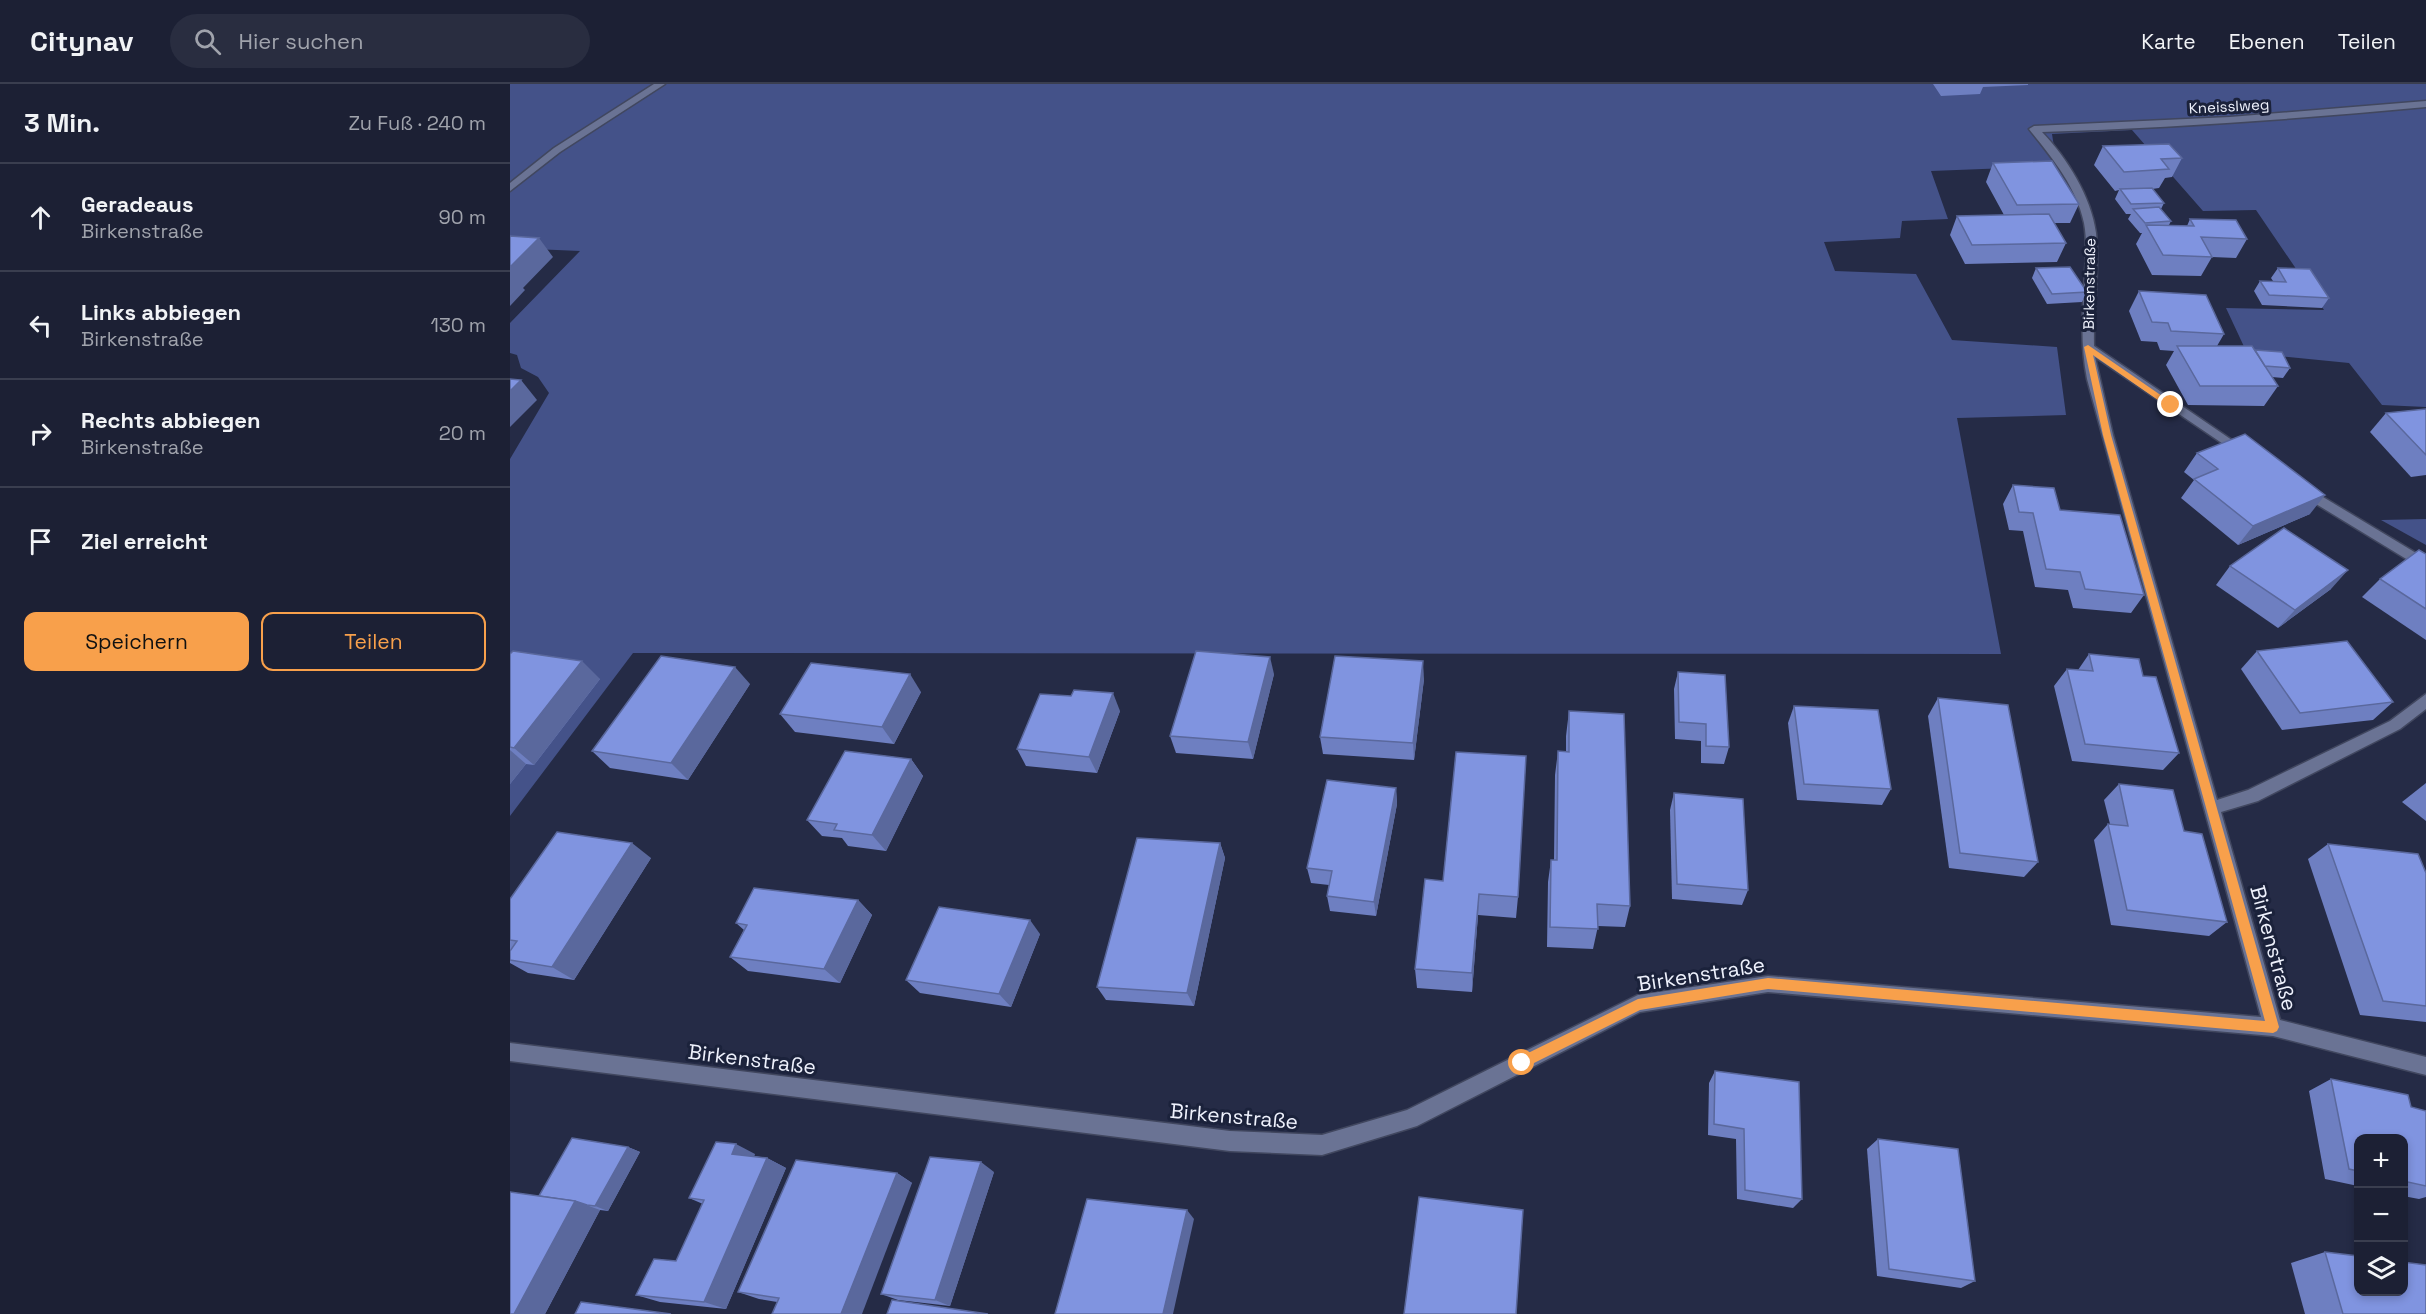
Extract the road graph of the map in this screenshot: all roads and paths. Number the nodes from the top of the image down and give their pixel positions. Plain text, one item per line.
1 (660, 84) edge
2 (2426, 104) edge
3 (2034, 129) joint
4 (511, 187) edge
5 (2088, 347) junction
6 (2251, 457) edge
7 (2290, 481) edge
8 (2426, 566) edge
9 (2426, 700) edge
10 (2212, 808) junction
11 (2273, 1027) junction
12 (510, 1052) edge
13 (2426, 1066) edge

1 - 4 street
2 - 3 street, Kneisslweg
3 - 5 street, Birkenstraße
5 - 6 street, Birkenstraße
5 - 10 street, Birkenstraße
7 - 8 street
9 - 10 street
10 - 11 street, Birkenstraße
11 - 12 street, Birkenstraße
11 - 13 street

